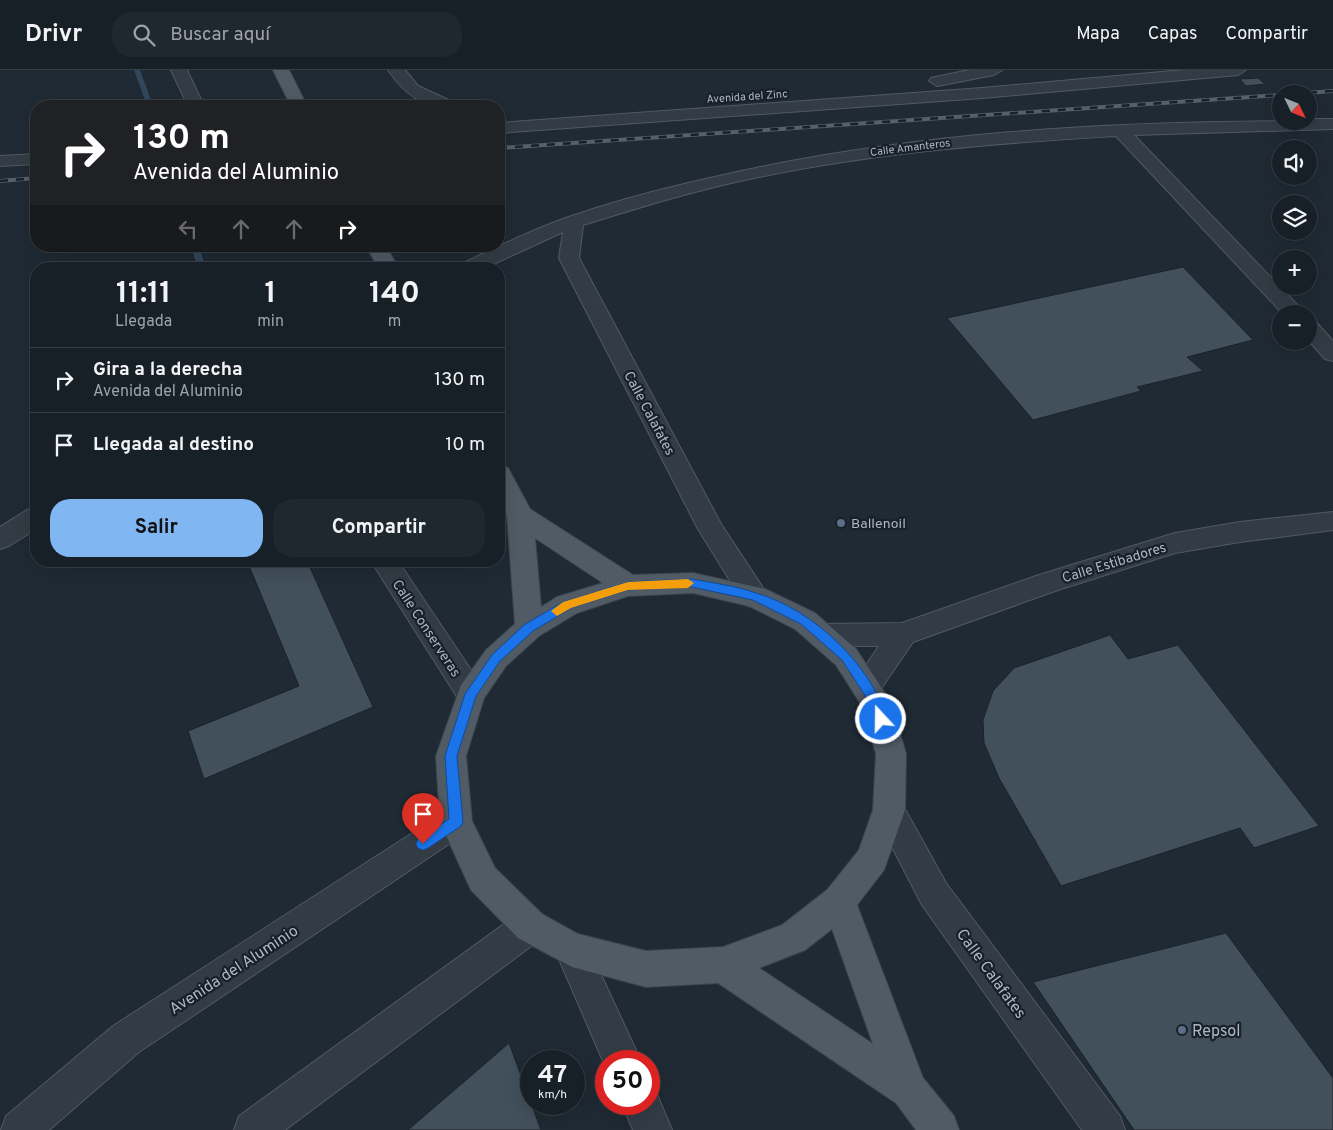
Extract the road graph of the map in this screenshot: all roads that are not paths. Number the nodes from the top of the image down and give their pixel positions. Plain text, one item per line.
1 (180, 70) edge
2 (396, 70) edge
3 (994, 70) edge
4 (1238, 70) edge
5 (283, 74) edge
6 (193, 100) edge
7 (296, 100) edge
8 (434, 100) edge
9 (505, 112) edge
10 (1333, 124) edge
11 (505, 128) edge
12 (1121, 131) junction
13 (30, 159) edge
14 (0, 161) edge
15 (574, 222) junction
16 (482, 262) edge
17 (1286, 305) edge
18 (1317, 337) edge
19 (1333, 354) edge
20 (505, 486) edge
21 (520, 515) junction
22 (30, 521) edge
23 (1333, 522) edge
24 (0, 539) edge
25 (388, 567) edge
26 (628, 586) junction
27 (755, 597) junction
28 (528, 628) junction
29 (903, 634) junction
30 (820, 635) junction
31 (866, 687) junction
32 (471, 694) junction
33 (889, 810) junction
34 (456, 822) junction
35 (839, 902) junction
36 (530, 926) junction
37 (572, 950) junction
38 (723, 965) junction
39 (617, 1050) edge
40 (909, 1090) junction
41 (646, 1115) edge
42 (20, 1130) edge
43 (253, 1130) edge
44 (653, 1130) edge
45 (940, 1130) edge
46 (1106, 1130) edge

1 - 6 street
2 - 8 street
3 - 9 street, Avenida del Zinc
4 - 11 street
5 - 7 main road
10 - 12 street, Calle Amanteros
12 - 15 street, Calle Amanteros
12 - 17 street
13 - 14 street
15 - 16 street, Calle Amanteros
15 - 27 street, Calle Calafates
18 - 19 street
20 - 21 main road
21 - 26 main road
21 - 28 main road
22 - 24 street
23 - 29 street, Calle Estibadores
25 - 32 street, Calle Conserveras
26 - 27 main road
26 - 28 main road
27 - 30 main road
28 - 32 main road
29 - 30 street, Calle Estibadores
29 - 31 street
30 - 31 main road
31 - 33 main road
32 - 34 main road
33 - 35 main road
33 - 46 street, Calle Calafates
34 - 36 main road
34 - 42 street, Avenida del Aluminio
35 - 38 main road
35 - 40 main road
36 - 37 main road
36 - 43 street
37 - 38 main road
37 - 39 street
38 - 40 main road
40 - 45 main road
41 - 44 street

